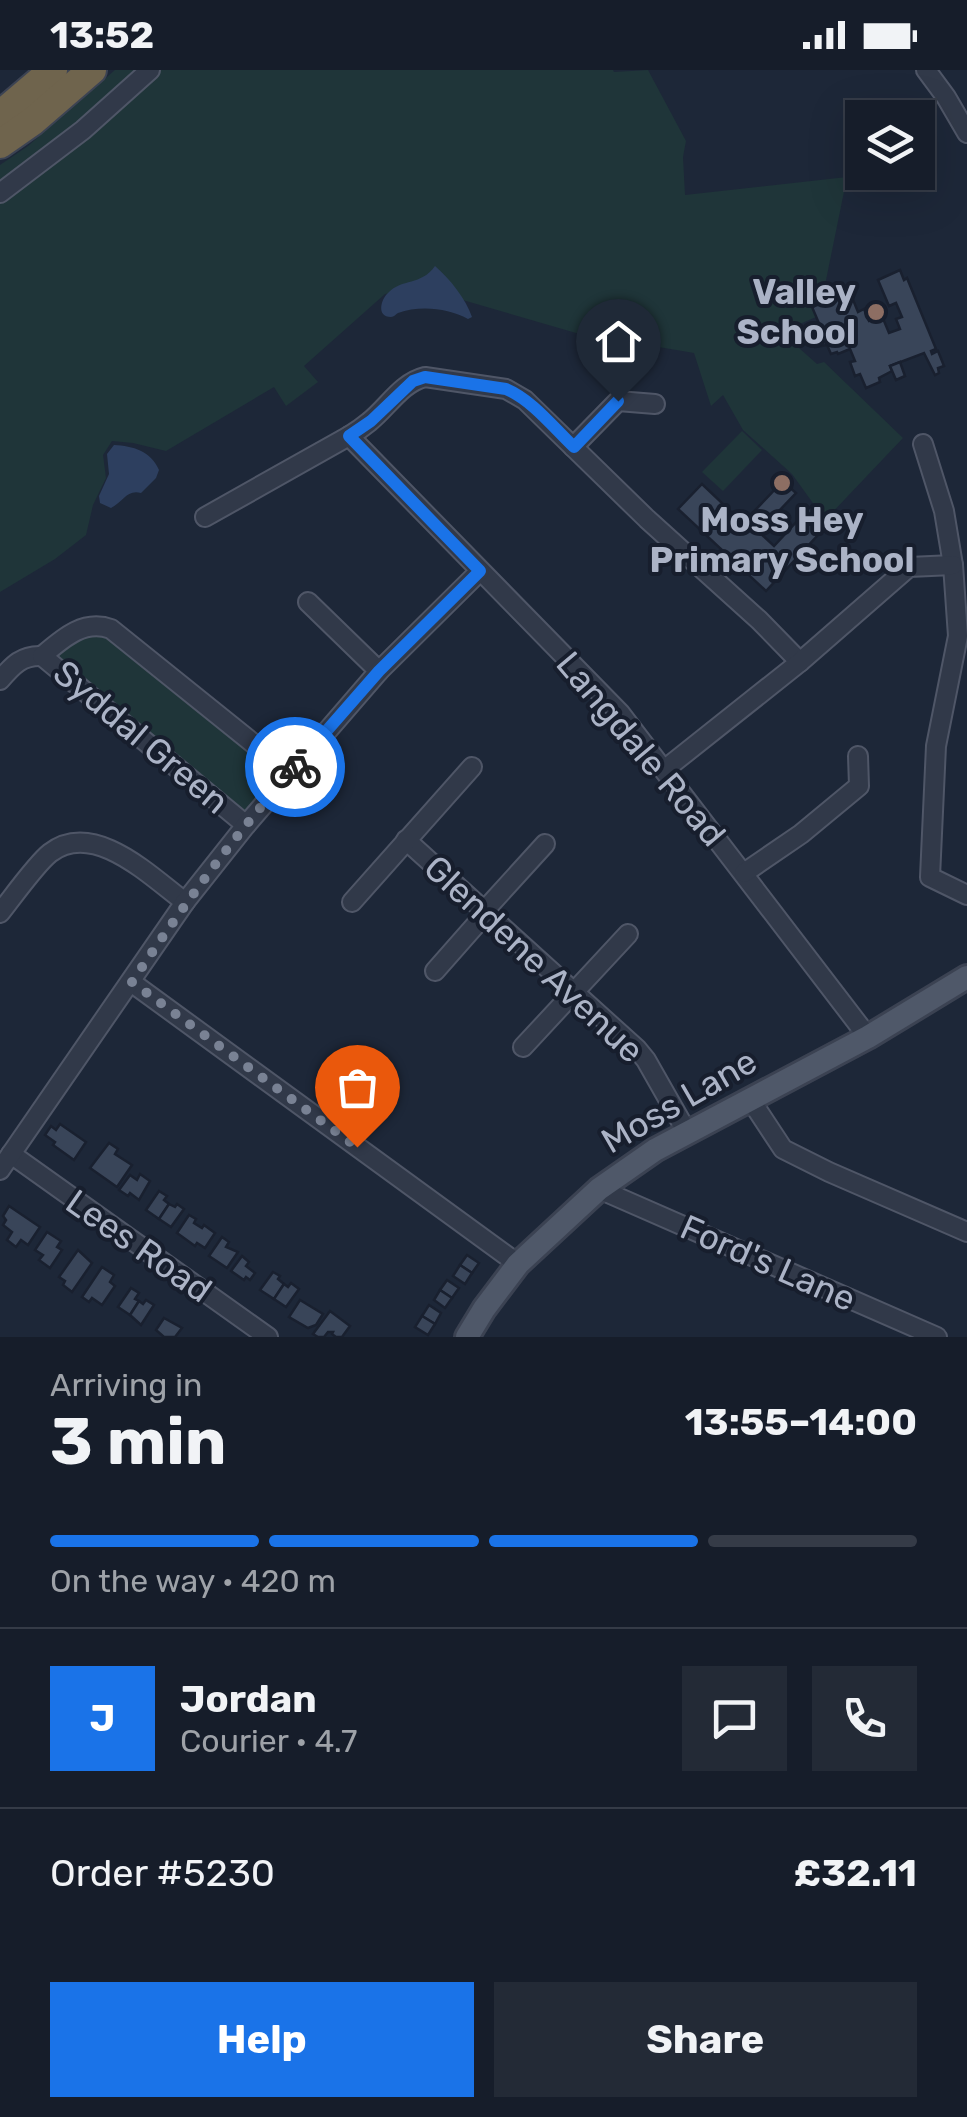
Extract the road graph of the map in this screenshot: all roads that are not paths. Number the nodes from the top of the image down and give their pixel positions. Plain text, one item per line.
1 (53, 70) edge
2 (92, 70) edge
3 (150, 70) edge
4 (926, 70) edge
5 (0, 115) edge
6 (967, 133) edge
7 (0, 144) edge
8 (0, 193) edge
9 (655, 404) dead end
10 (349, 436) junction
11 (923, 444) dead end
12 (574, 447) junction
13 (204, 516) dead end
14 (953, 565) junction
15 (480, 571) junction
16 (308, 602) dead end
17 (42, 656) junction
18 (800, 662) junction
19 (379, 671) junction
20 (0, 680) edge
21 (858, 756) dead end
22 (472, 767) dead end
23 (664, 770) junction
24 (290, 773) junction
25 (246, 824) junction
26 (406, 840) junction
27 (546, 844) dead end
28 (744, 872) junction
29 (967, 895) edge
30 (186, 902) junction
31 (352, 902) dead end
32 (486, 911) junction
33 (0, 913) edge
34 (628, 934) dead end
35 (435, 971) dead end
36 (966, 980) edge
37 (132, 982) junction
38 (574, 992) junction
39 (868, 1037) junction
40 (523, 1047) dead end
41 (750, 1099) junction
42 (688, 1134) junction
43 (6, 1162) edge
44 (599, 1189) junction
45 (967, 1232) edge
46 (518, 1264) junction
47 (268, 1337) edge
48 (467, 1337) edge
49 (938, 1337) edge

1 - 5 highway
2 - 7 highway
3 - 8 street
4 - 6 street
9 - 12 street
10 - 12 street
10 - 13 street
10 - 15 street, Langdale Road
11 - 14 street
12 - 18 street
14 - 18 street
14 - 29 street
15 - 19 street
15 - 23 street, Langdale Road
16 - 19 street
17 - 20 street
17 - 24 street, Syddal Green
17 - 25 street, Syddal Green
18 - 23 street
19 - 24 street
21 - 28 street
22 - 26 street
23 - 28 street, Langdale Road
24 - 25 street
25 - 30 street
26 - 31 street
26 - 32 street, Glendene Avenue
27 - 32 street
28 - 39 street, Langdale Road
30 - 33 street
30 - 37 street
32 - 35 street
32 - 38 street, Glendene Avenue
34 - 38 street
36 - 39 main road, Moss Lane
37 - 43 street
37 - 46 street
38 - 40 street
38 - 42 street, Glendene Avenue
39 - 41 main road, Moss Lane
41 - 42 main road, Moss Lane
41 - 45 street
42 - 44 main road, Moss Lane
43 - 47 street, Lees Road
44 - 46 main road, Moss Lane
44 - 49 street, Ford's Lane
46 - 48 main road, Moss Lane

